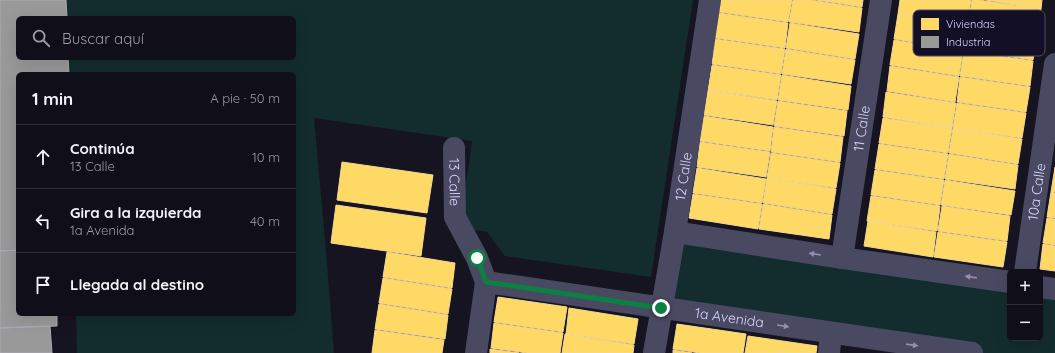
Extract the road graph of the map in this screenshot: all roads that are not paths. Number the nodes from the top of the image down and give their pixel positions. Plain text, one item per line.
1 (710, 0) edge
2 (881, 0) edge
3 (1055, 64) edge
4 (454, 148) dead end
5 (676, 232) junction
6 (842, 258) junction
7 (1025, 269) edge
8 (486, 282) junction
9 (1007, 282) edge
10 (1043, 287) edge
11 (1055, 289) edge
12 (661, 308) junction
13 (830, 343) edge
14 (476, 353) edge
15 (654, 353) edge
16 (972, 353) edge

1 - 5 street, 12 Calle
2 - 6 street, 11 Calle
3 - 7 street, 10a Calle
4 - 8 street, 13 Calle
6 -> 5 street
5 - 12 street, 12 Calle
9 -> 6 street
8 - 12 street, 1a Avenida
8 - 14 street, 13 Calle
10 - 11 street
12 -> 13 street, 1a Avenida
12 - 15 street, 12 Calle
13 -> 16 street, 1a Avenida

